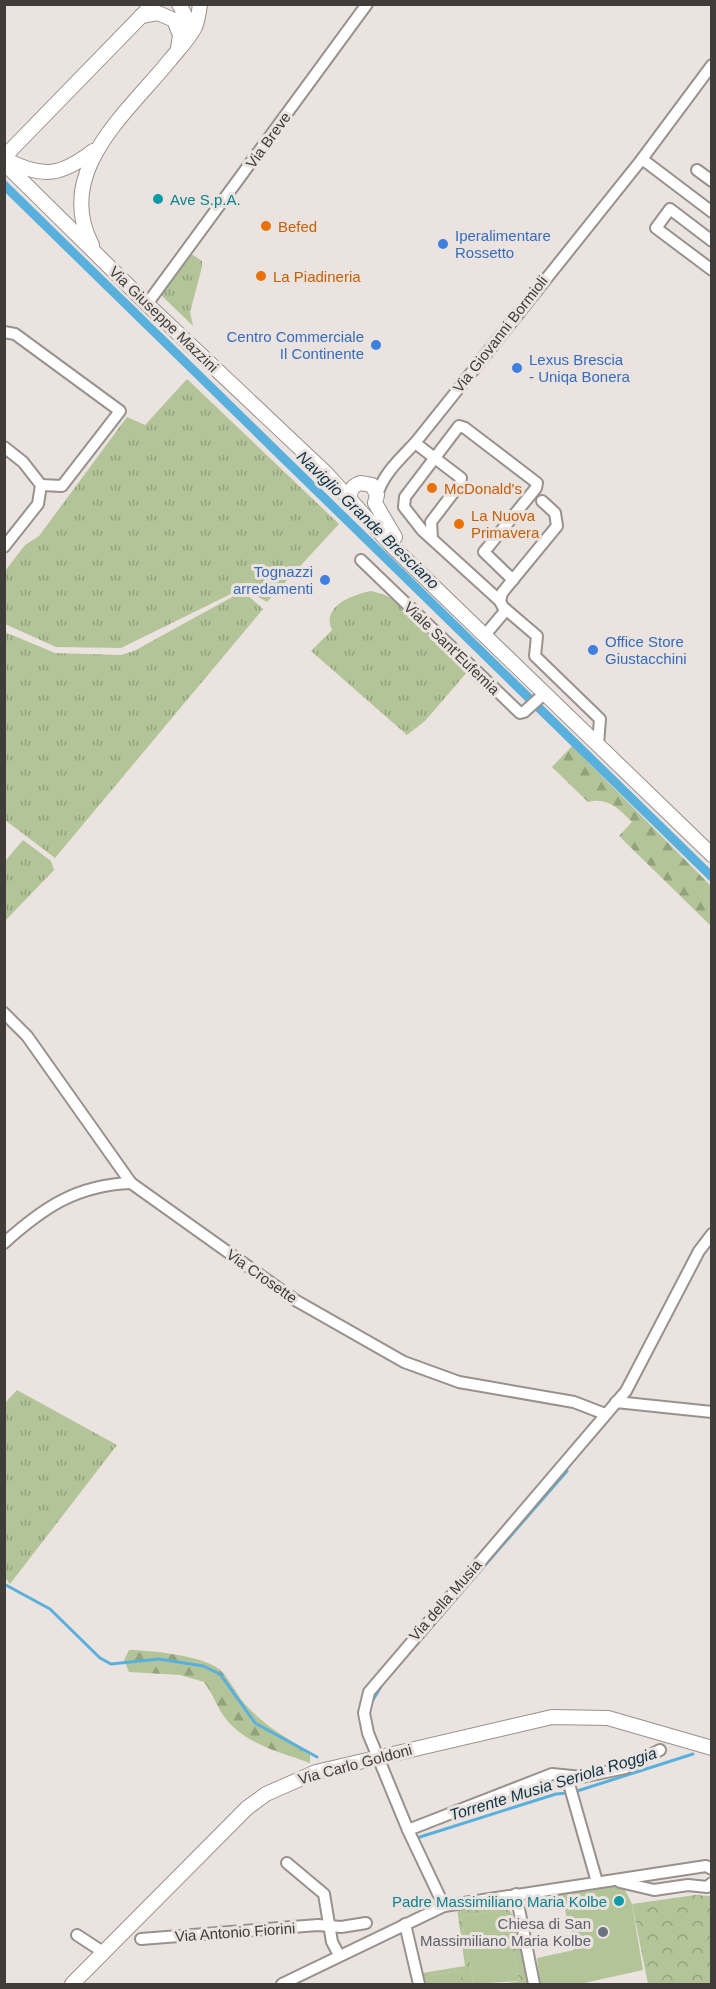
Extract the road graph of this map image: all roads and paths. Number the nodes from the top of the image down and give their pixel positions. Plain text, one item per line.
1 (153, 4) edge
2 (179, 4) edge
3 (367, 4) edge
4 (198, 8) edge
5 (141, 16) junction
6 (181, 46) junction
7 (711, 65) edge
8 (99, 146) junction
9 (642, 159) junction
10 (4, 160) edge
11 (698, 170) dead end
12 (711, 181) edge
13 (711, 212) edge
14 (711, 241) edge
15 (97, 255) junction
16 (711, 270) edge
17 (147, 304) junction
18 (4, 332) edge
19 (415, 443) junction
20 (4, 447) edge
21 (435, 458) junction
22 (394, 466) junction
23 (326, 473) junction
24 (360, 483) junction
25 (41, 484) junction
26 (376, 499) junction
27 (543, 501) dead end
28 (354, 505) junction
29 (415, 520) junction
30 (431, 522) junction
31 (432, 538) junction
32 (4, 548) edge
33 (361, 560) dead end
34 (513, 580) junction
35 (439, 589) junction
36 (503, 605) junction
37 (485, 635) junction
38 (541, 696) junction
39 (598, 744) junction
40 (711, 855) edge
41 (4, 1013) edge
42 (130, 1183) junction
43 (711, 1234) edge
44 (4, 1244) edge
45 (616, 1402) junction
46 (711, 1412) edge
47 (605, 1414) junction
48 (711, 1748) edge
49 (660, 1750) dead end
50 (377, 1757) junction
51 (567, 1777) junction
52 (408, 1830) junction
53 (287, 1863) dead end
54 (711, 1869) edge
55 (610, 1880) junction
56 (597, 1882) junction
57 (711, 1884) edge
58 (516, 1894) junction
59 (444, 1906) junction
60 (366, 1923) dead end
61 (405, 1924) junction
62 (329, 1926) junction
63 (77, 1935) dead end
64 (141, 1939) dead end
65 (103, 1952) junction
66 (339, 1955) junction
67 (72, 1984) edge
68 (282, 1984) edge
69 (418, 1984) edge
70 (534, 1984) edge

1 - 5 street
2 - 6 street
3 - 17 street, Via Breve
4 - 6 street
5 - 6 street
5 - 10 street
6 - 8 street
7 - 9 street
8 - 10 street
8 - 15 street
9 - 13 street
9 - 19 street, Via Giovanni Bormioli
10 - 15 street, Via Giuseppe Mazzini
11 - 12 street
14 - 16 street
15 - 17 street, Via Giuseppe Mazzini
17 - 23 street, Via Giuseppe Mazzini
18 - 25 street
19 - 21 street
19 - 22 street, Via Giovanni Bormioli
20 - 25 street
21 - 29 street
21 - 30 street
21 - 34 street
22 - 24 street
22 - 26 street
23 - 24 street, Via Giuseppe Mazzini
23 - 28 street, Via Giuseppe Mazzini
24 - 26 street
24 - 28 street
25 - 32 street
26 - 28 street
26 - 35 street
27 - 34 street
28 - 35 street
29 - 30 street
29 - 31 street
30 - 31 street
31 - 36 street
33 - 38 street, Viale Sant'Eufemia
34 - 36 street
35 - 37 street
36 - 37 street
36 - 39 street
37 - 38 street
38 - 39 street
39 - 40 street
41 - 42 street, Via Crosette
42 - 44 street
42 - 47 street, Via Crosette
43 - 45 street, Via della Musia
45 - 46 street
45 - 47 street, Via della Musia
47 - 50 street, Via della Musia
48 - 50 street, Via Carlo Goldoni
49 - 51 street
50 - 52 street, Via della Musia
50 - 65 street, Via Carlo Goldoni
51 - 52 street
51 - 56 street
52 - 59 street, Via della Musia
53 - 62 street
54 - 55 street
55 - 56 street
55 - 57 street
56 - 58 street
58 - 59 street
58 - 70 street
59 - 61 street
60 - 62 street, Via Antonio Fiorini
61 - 66 street
61 - 69 street
62 - 64 street, Via Antonio Fiorini
62 - 66 street
63 - 65 street
65 - 67 street, Via Carlo Goldoni
66 - 68 street

